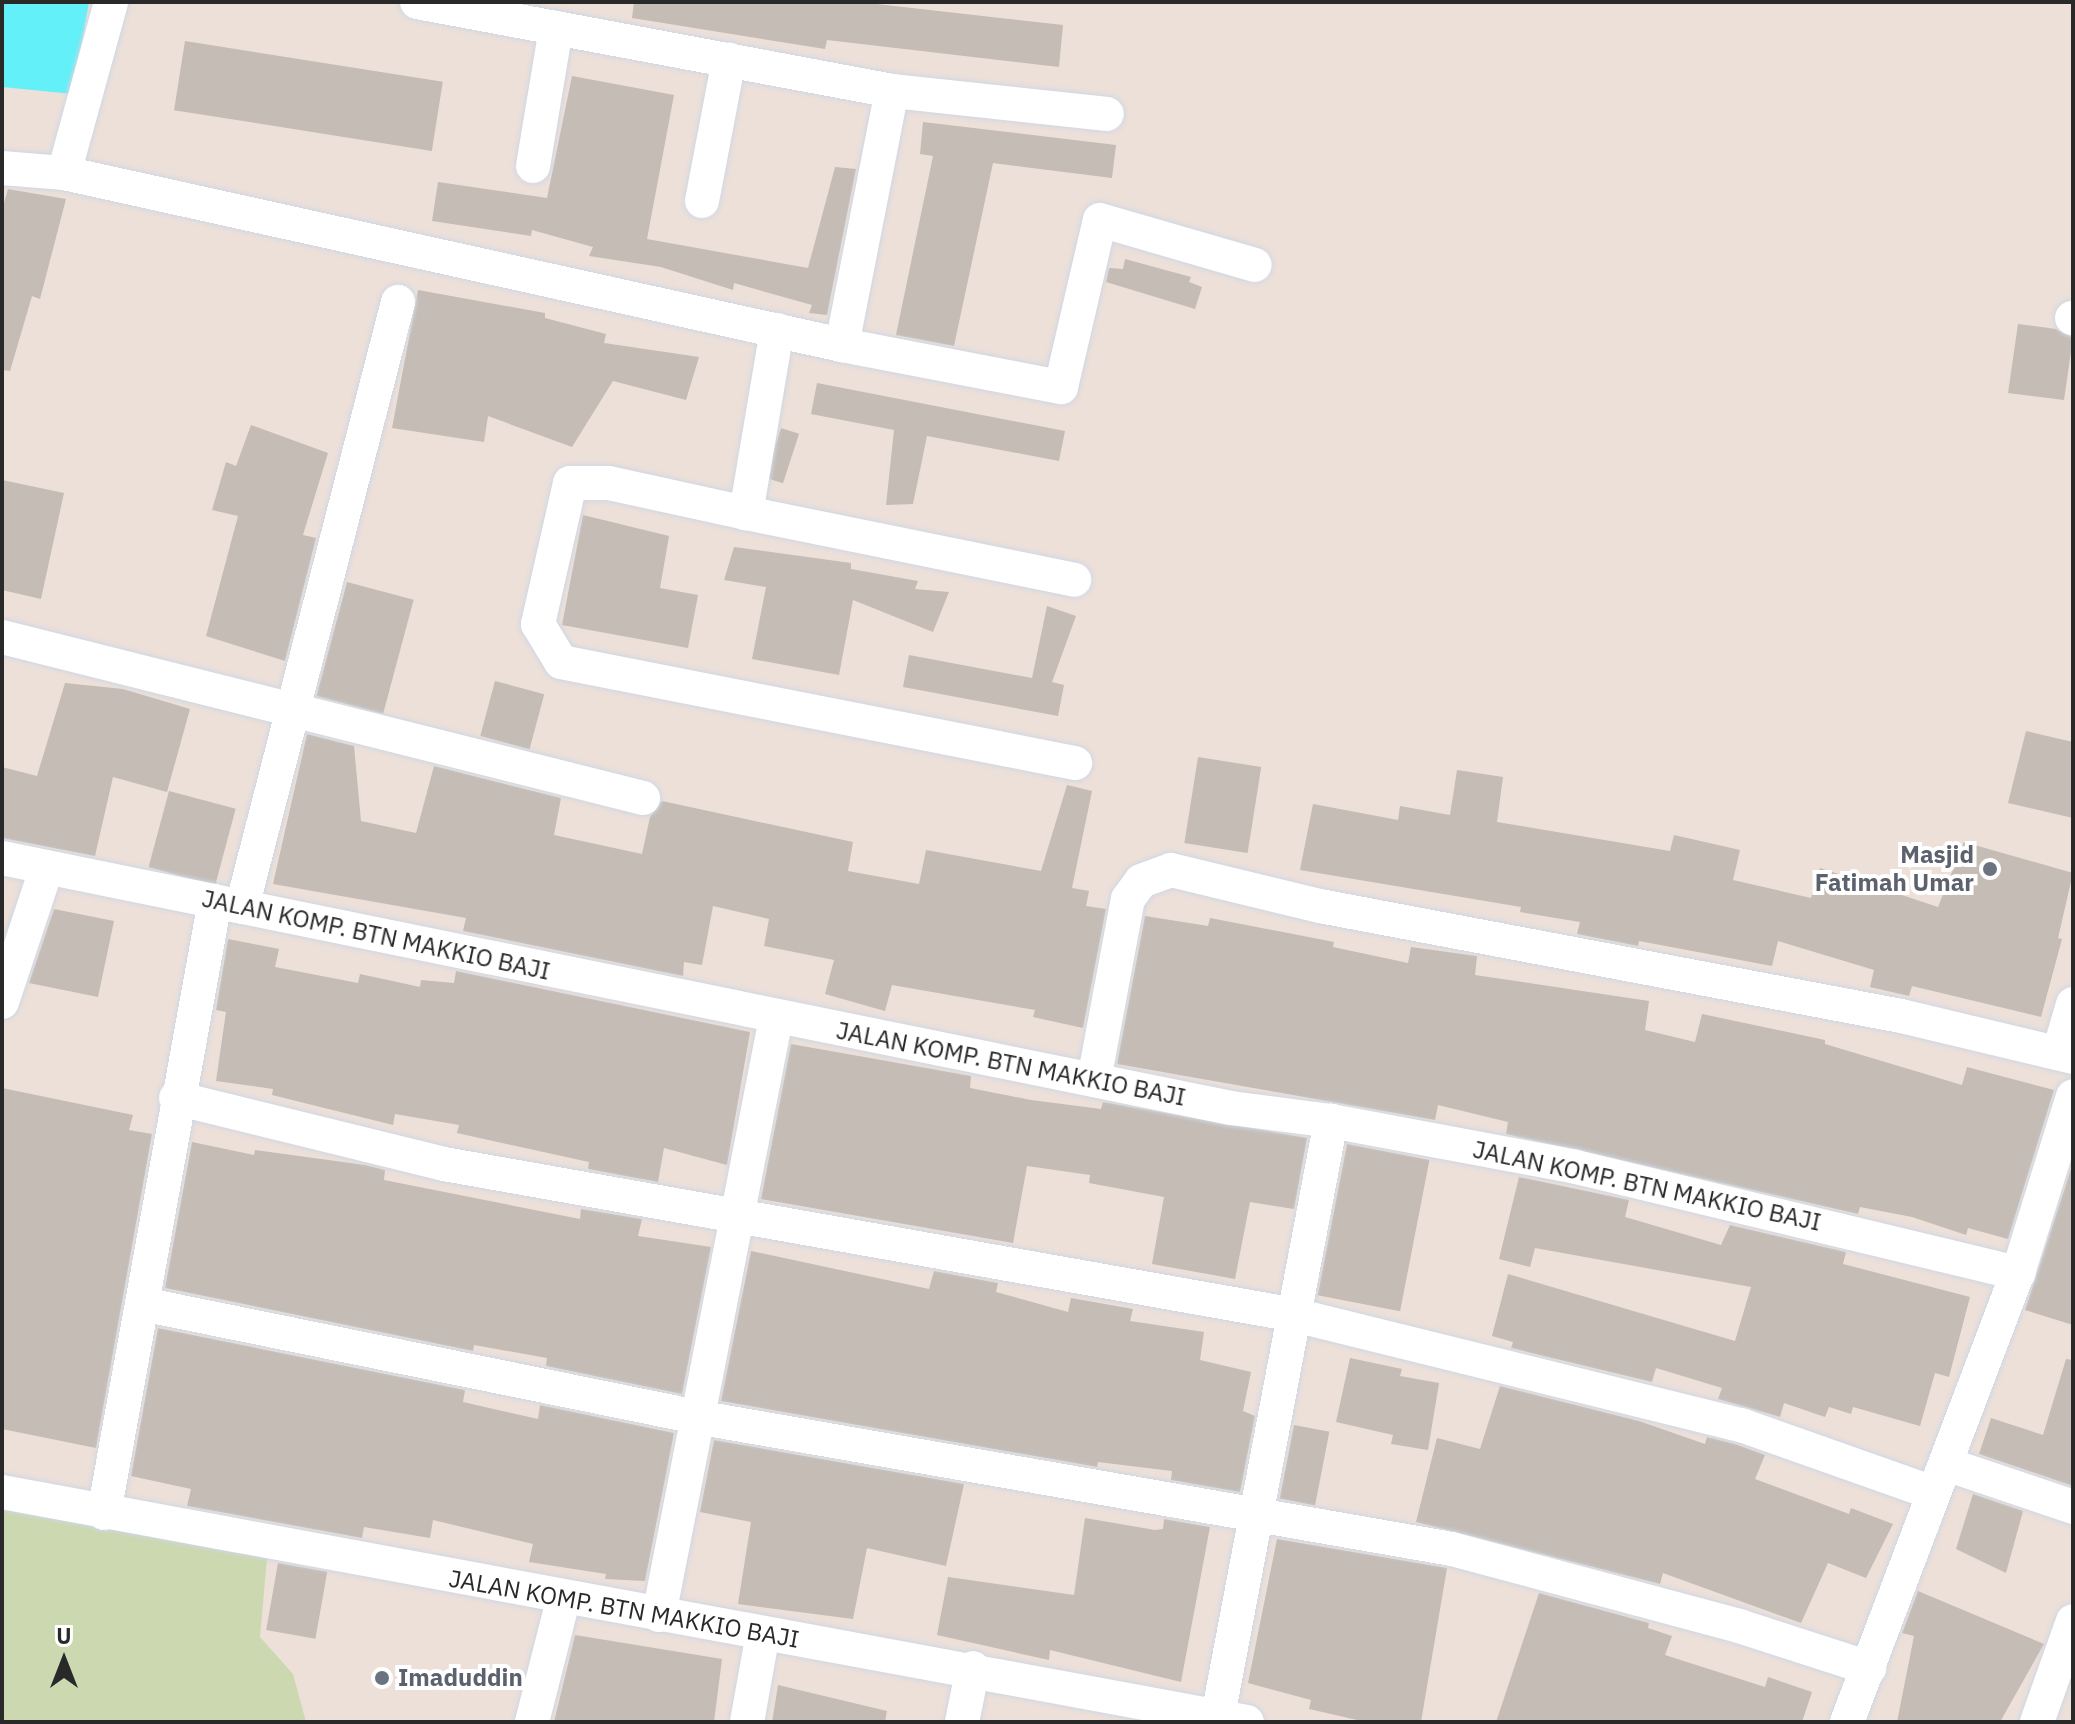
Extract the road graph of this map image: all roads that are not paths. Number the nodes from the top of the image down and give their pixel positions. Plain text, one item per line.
1 (111, 2) edge
2 (417, 2) edge
3 (556, 28) junction
4 (729, 60) junction
5 (892, 91) junction
6 (1107, 114) dead end
7 (533, 166) dead end
8 (2, 168) edge
9 (64, 173) junction
10 (702, 201) dead end
11 (1255, 265) dead end
12 (398, 302) dead end
13 (777, 330) junction
14 (842, 345) junction
15 (746, 513) junction
16 (1074, 580) dead end
17 (2, 637) edge
18 (293, 709) junction
19 (1075, 763) dead end
20 (643, 798) dead end
21 (2, 858) edge
22 (46, 870) junction
23 (228, 904) junction
24 (2, 1002) edge
25 (2073, 1004) edge
26 (776, 1018) junction
27 (2066, 1054) edge
28 (1094, 1080) junction
29 (2073, 1096) edge
30 (176, 1098) junction
31 (1331, 1121) junction
32 (738, 1214) junction
33 (2018, 1273) junction
34 (142, 1304) junction
35 (1295, 1315) junction
36 (702, 1418) junction
37 (1940, 1479) junction
38 (2, 1492) edge
39 (2073, 1507) edge
40 (104, 1513) junction
41 (1252, 1517) junction
42 (563, 1600) junction
43 (659, 1615) junction
44 (2073, 1621) edge
45 (763, 1633) junction
46 (973, 1668) junction
47 (1869, 1668) junction
48 (2062, 1686) edge
49 (1232, 1719) edge
50 (532, 1722) edge
51 (747, 1722) edge
52 (962, 1722) edge
53 (1847, 1722) edge
54 (2037, 1722) edge

1 - 9 street
2 - 3 street
3 - 4 street
3 - 7 street
4 - 5 street
4 - 10 street
5 - 6 street
5 - 14 street
8 - 9 street
9 - 13 street
11 - 14 street
12 - 18 street
13 - 14 street
13 - 15 street
15 - 16 street
15 - 19 street
17 - 18 street
18 - 20 street
18 - 23 street
21 - 22 street, JALAN KOMP. BTN MAKKIO BAJI
22 - 23 street, JALAN KOMP. BTN MAKKIO BAJI
22 - 24 street
23 - 26 street, JALAN KOMP. BTN MAKKIO BAJI
23 - 30 street
25 - 27 street
26 - 28 street, JALAN KOMP. BTN MAKKIO BAJI
26 - 32 street
27 - 28 street
28 - 31 street, JALAN KOMP. BTN MAKKIO BAJI
29 - 33 street
30 - 32 street
30 - 34 street
31 - 33 street, JALAN KOMP. BTN MAKKIO BAJI
31 - 35 street
32 - 35 street
32 - 36 street
33 - 37 street
34 - 36 street
34 - 40 street
35 - 37 street
35 - 41 street
36 - 41 street
36 - 43 street
37 - 39 street
37 - 47 street
38 - 40 street, JALAN KOMP. BTN MAKKIO BAJI
40 - 42 street, JALAN KOMP. BTN MAKKIO BAJI
41 - 47 street
41 - 49 street
42 - 43 street, JALAN KOMP. BTN MAKKIO BAJI
42 - 50 street
43 - 45 street, JALAN KOMP. BTN MAKKIO BAJI
44 - 48 street
45 - 46 street, JALAN KOMP. BTN MAKKIO BAJI
45 - 51 street
46 - 49 street, JALAN KOMP. BTN MAKKIO BAJI
46 - 52 street
47 - 53 street
48 - 54 street

